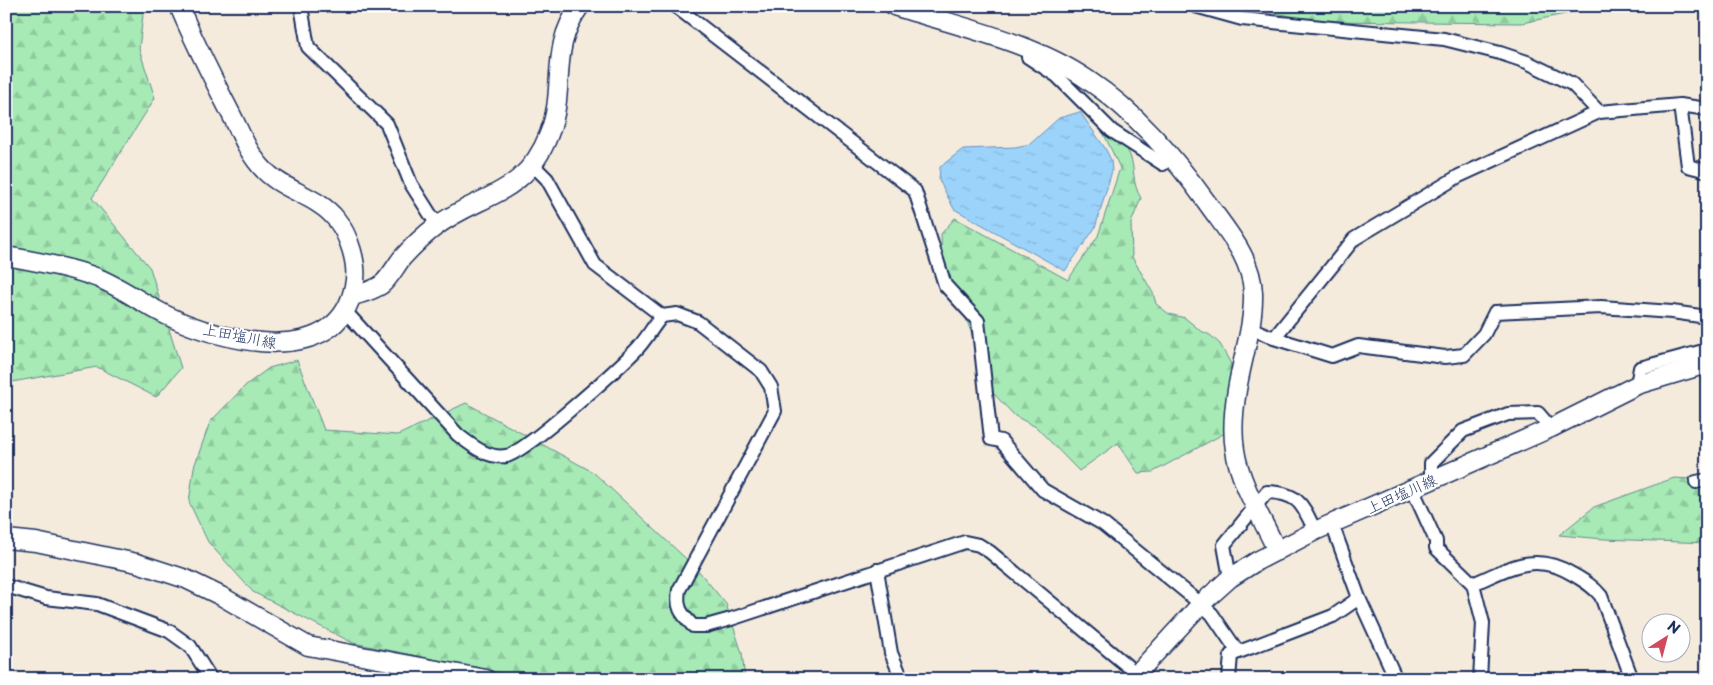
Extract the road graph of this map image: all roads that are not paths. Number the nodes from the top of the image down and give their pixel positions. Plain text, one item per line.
1 (178, 6) edge
2 (301, 6) edge
3 (580, 6) edge
4 (676, 6) edge
5 (894, 6) edge
6 (1195, 6) edge
7 (1029, 51) junction
8 (1680, 105) junction
9 (1707, 108) edge
10 (1599, 112) junction
11 (1171, 156) junction
12 (533, 165) junction
13 (1707, 171) edge
14 (437, 225) junction
15 (6, 256) edge
16 (349, 304) junction
17 (662, 316) junction
18 (1707, 317) edge
19 (1248, 327) junction
20 (1274, 338) junction
21 (1707, 350) edge
22 (1707, 364) edge
23 (1637, 385) junction
24 (1551, 428) junction
25 (1431, 480) junction
26 (1412, 488) junction
27 (1256, 506) junction
28 (1332, 524) junction
29 (1315, 531) junction
30 (6, 539) edge
31 (1277, 551) junction
32 (877, 570) junction
33 (1230, 578) junction
34 (1473, 584) junction
35 (6, 586) edge
36 (1359, 598) junction
37 (1201, 604) junction
38 (1238, 652) junction
39 (1133, 677) edge
40 (211, 679) edge
41 (486, 679) edge
42 (902, 679) edge
43 (1229, 679) edge
44 (1396, 679) edge
45 (1480, 679) edge
46 (1632, 679) edge

1 - 16 main road
2 - 14 street
3 - 12 main road
4 - 37 street
5 - 7 main road
6 - 10 street
7 - 11 main road
7 - 11 street
8 - 9 street
8 - 10 street
8 - 13 street
10 - 20 street
11 - 19 main road
12 - 14 main road
12 - 17 street
14 - 16 main road
15 - 16 main road, 上田塩川線
16 - 17 street
17 - 32 street
18 - 20 street
19 - 20 street
19 - 27 main road
21 - 23 street
22 - 23 main road, 上田塩川線
23 - 24 main road, 上田塩川線
24 - 25 main road, 上田塩川線
24 - 25 street
25 - 26 main road, 上田塩川線
26 - 28 main road, 上田塩川線
26 - 34 street
27 - 29 street
27 - 31 main road
27 - 33 street
28 - 29 main road, 上田塩川線
28 - 36 street
29 - 31 main road, 上田塩川線
30 - 41 main road
31 - 33 main road, 上田塩川線
32 - 39 street
32 - 42 street
33 - 37 main road, 上田塩川線
34 - 45 street
34 - 46 street
35 - 40 street
36 - 38 street
36 - 44 street
37 - 38 street
37 - 39 main road, 上田塩川線
38 - 43 street

